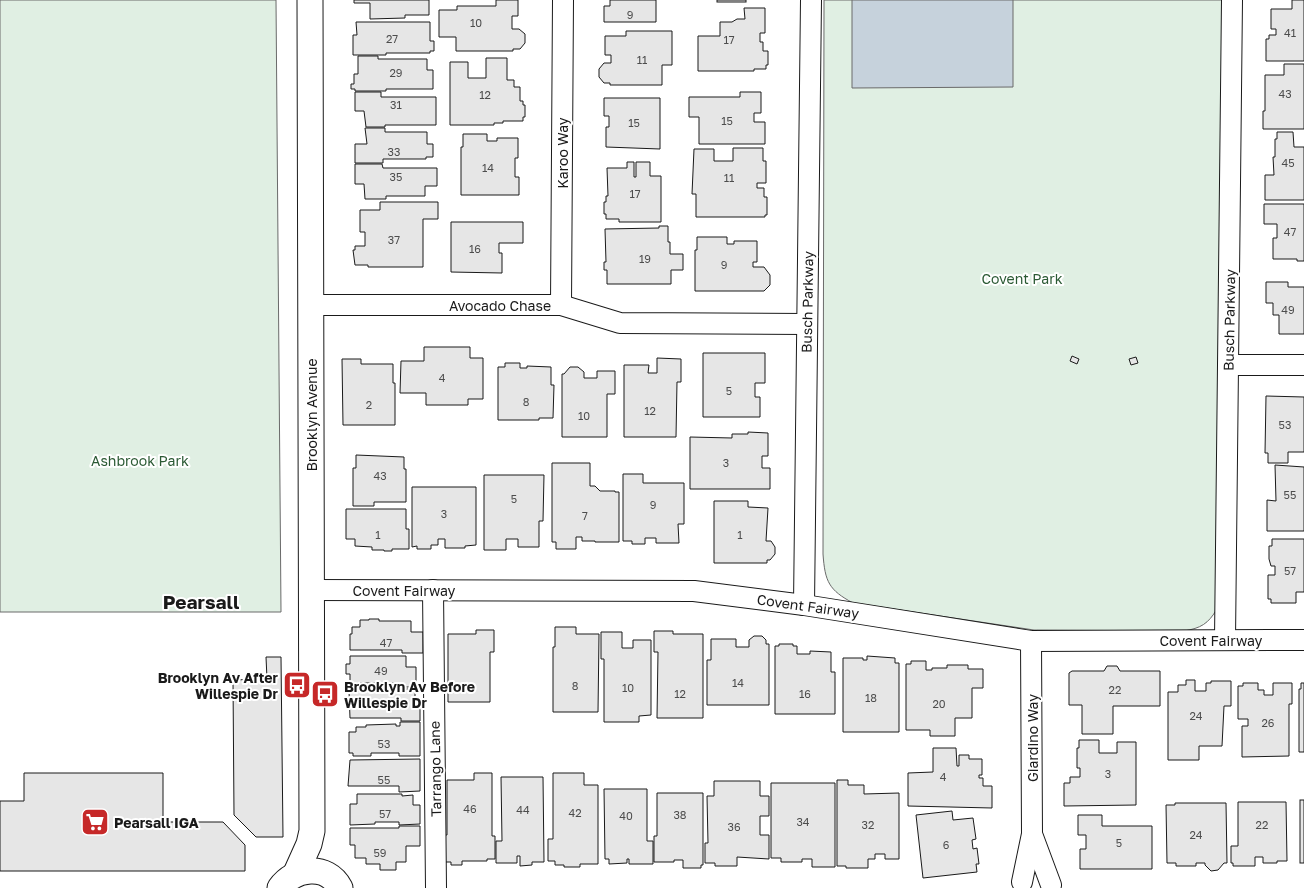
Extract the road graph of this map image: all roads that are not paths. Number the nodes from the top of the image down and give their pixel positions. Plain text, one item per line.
1 (310, 0) edge
2 (563, 0) edge
3 (810, 0) edge
4 (1232, 0) edge
5 (311, 305) junction
6 (561, 305) junction
7 (807, 324) junction
8 (1228, 365) junction
9 (1304, 365) edge
10 (311, 590) junction
11 (433, 590) junction
12 (804, 605) junction
13 (1225, 640) junction
14 (1304, 640) edge
15 (1031, 641) junction
16 (312, 831) junction
17 (1032, 834) junction
18 (282, 882) edge
19 (339, 884) edge
20 (1017, 885) edge
21 (1052, 886) edge
22 (436, 888) edge

1 - 5 street, Brooklyn Avenue
2 - 6 street, Karoo Way
3 - 7 street, Busch Parkway
4 - 8 street, Busch Parkway
5 - 6 street, Avocado Chase
5 - 10 street, Brooklyn Avenue
6 - 7 street, Avocado Chase
7 - 12 street, Busch Parkway
8 - 9 street
8 - 13 street, Busch Parkway
10 - 11 street, Covent Fairway
10 - 16 street, Brooklyn Avenue
11 - 12 street, Covent Fairway
11 - 22 street, Tarrango Lane
12 - 15 street, Covent Fairway
13 - 14 street, Covent Fairway
13 - 15 street, Covent Fairway
15 - 17 street, Giardino Way
16 - 18 street, Brooklyn Avenue
16 - 19 street, Brooklyn Avenue
17 - 20 street, Giardino Way
17 - 21 street, Giardino Way
18 - 19 street, Brooklyn Avenue
20 - 21 street

